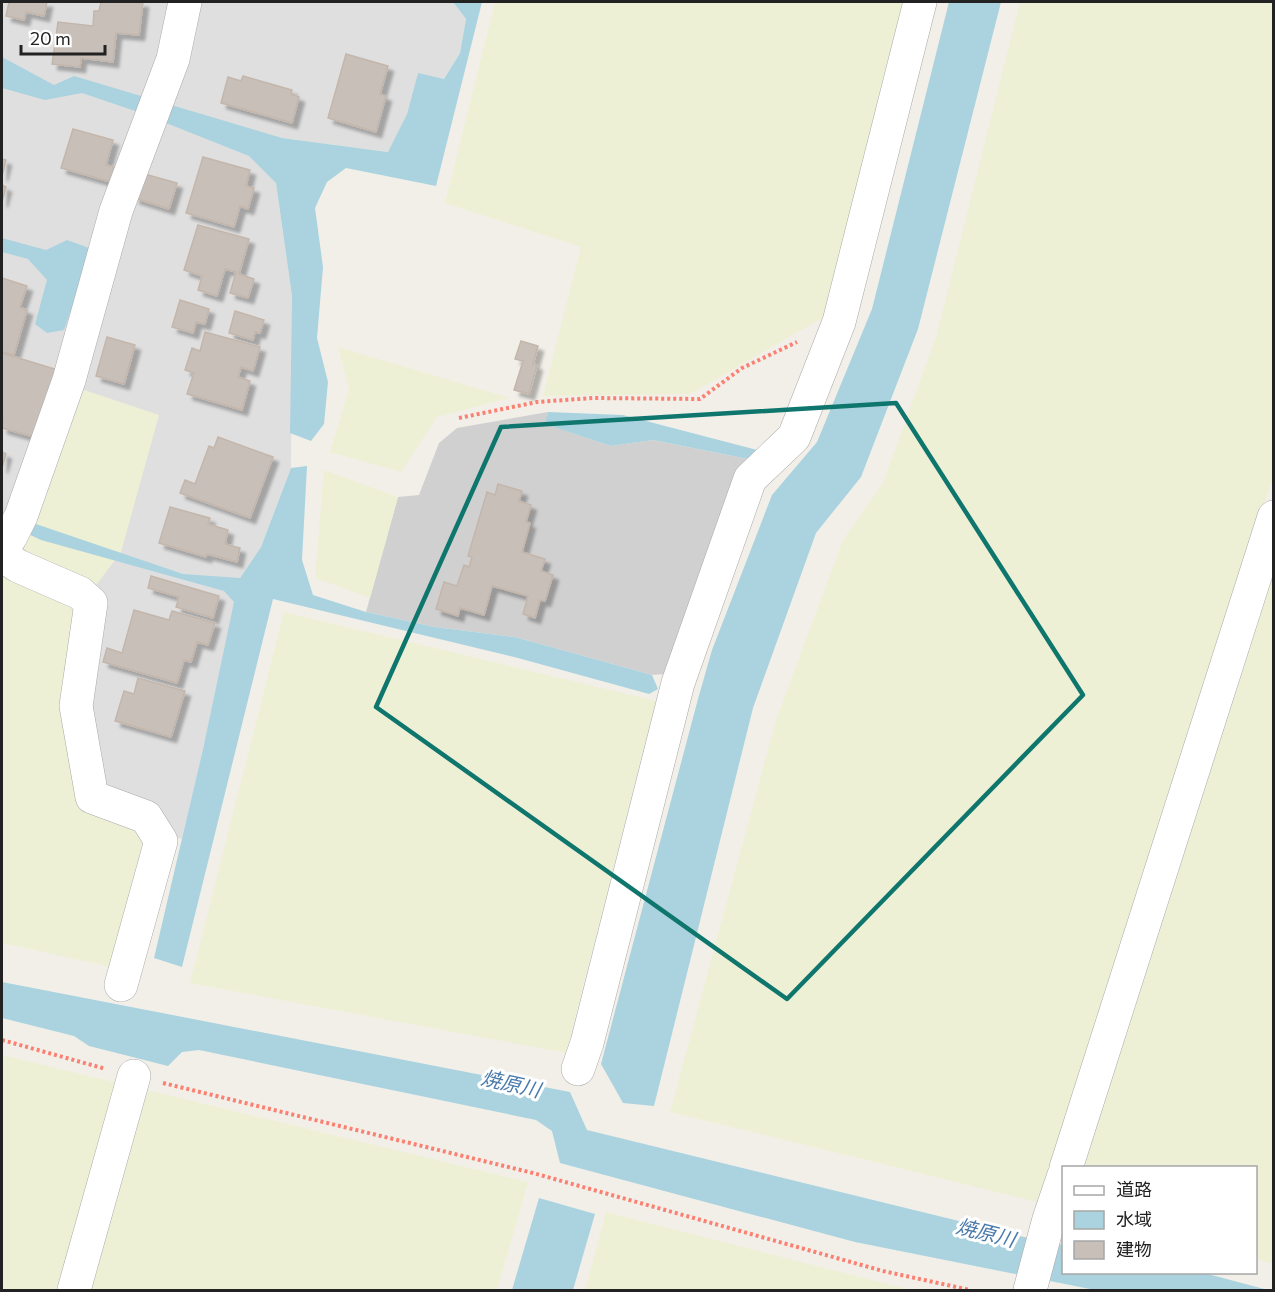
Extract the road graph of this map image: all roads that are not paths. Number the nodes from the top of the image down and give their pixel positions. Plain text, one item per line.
1 (185, 2) edge
2 (920, 2) edge
3 (1274, 517) edge
4 (9, 539) edge
5 (121, 985) dead end
6 (578, 1069) dead end
7 (134, 1076) road end
8 (1066, 1166) edge
9 (1062, 1181) edge
10 (74, 1290) edge
11 (1030, 1290) edge

1 - 4 street
2 - 6 street
3 - 8 street
4 - 5 street
7 - 10 street
9 - 11 street

